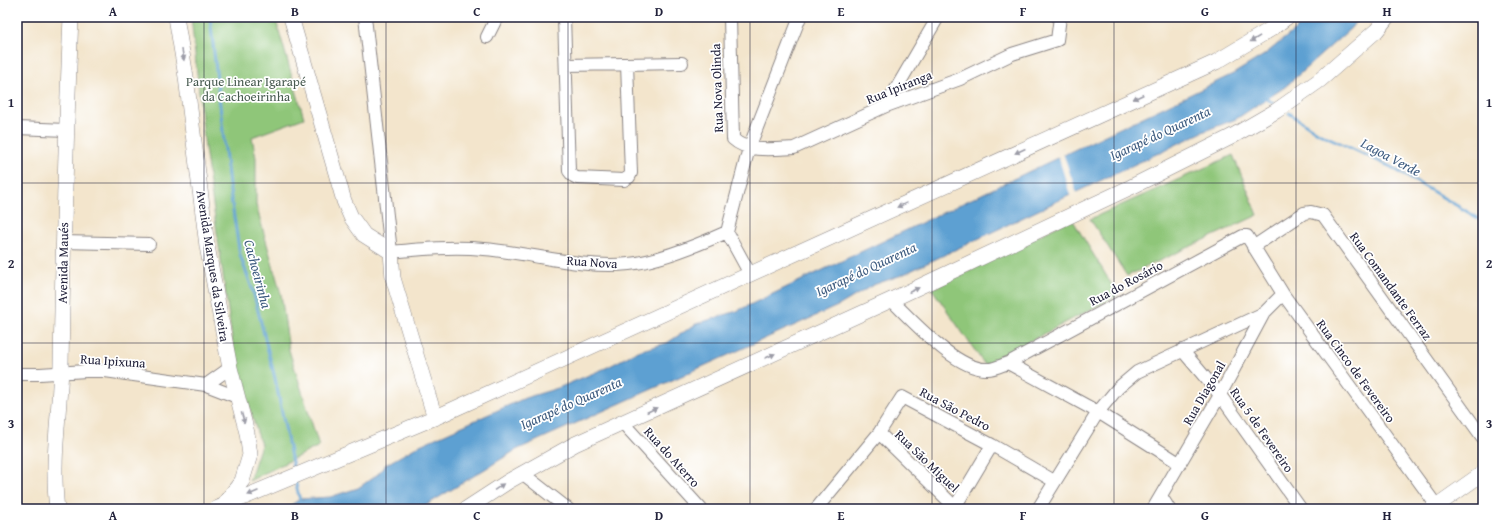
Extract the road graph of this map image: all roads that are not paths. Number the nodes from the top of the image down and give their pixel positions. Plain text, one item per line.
1 (71, 17) edge
2 (176, 17) edge
3 (291, 17) edge
4 (365, 17) edge
5 (497, 17) edge
6 (564, 17) edge
7 (730, 17) edge
8 (800, 17) edge
9 (938, 17) edge
10 (1060, 17) edge
11 (1287, 17) edge
12 (1388, 17) edge
13 (487, 37) dead end
14 (682, 63) dead end
15 (627, 64) junction
16 (566, 65) junction
17 (886, 106) junction
18 (17, 128) edge
19 (66, 130) junction
20 (749, 148) junction
21 (727, 232) junction
22 (63, 242) junction
23 (149, 244) dead end
24 (1253, 248) junction
25 (391, 252) junction
26 (750, 274) junction
27 (1283, 294) junction
28 (891, 300) junction
29 (1264, 313) junction
30 (1182, 350) junction
31 (1008, 363) junction
32 (230, 368) junction
33 (61, 372) junction
34 (17, 374) edge
35 (206, 385) junction
36 (1220, 395) junction
37 (237, 397) junction
38 (1098, 412) junction
39 (435, 418) junction
40 (623, 423) junction
41 (879, 433) junction
42 (1483, 438) edge
43 (992, 445) junction
44 (1179, 463) junction
45 (522, 473) junction
46 (1483, 473) edge
47 (1054, 481) junction
48 (1161, 496) junction
49 (219, 508) edge
50 (956, 508) edge
51 (1436, 508) edge
52 (57, 509) edge
53 (466, 509) edge
54 (568, 509) edge
55 (701, 509) edge
56 (816, 509) edge
57 (1038, 509) edge
58 (1153, 509) edge
59 (1169, 509) edge
60 (1301, 509) edge

1 - 19 street, Avenida Maués
2 -> 32 street, Avenida Marques da Silveira
3 - 25 street
4 - 25 street
5 - 13 street
6 - 16 street
7 - 20 street, Rua Nova Olinda
8 - 20 street
9 - 17 street
10 - 17 street, Rua Ipiranga
11 -> 26 street
28 -> 12 street
14 - 15 street
15 - 16 street
15 - 16 street
17 - 20 street, Rua Ipiranga
18 - 19 street
19 - 22 street, Avenida Maués
20 - 21 street
21 - 25 street, Rua Nova
21 - 26 street
22 - 23 street
22 - 33 street, Avenida Maués
24 - 27 street, Rua Cinco de Fevereiro
24 - 31 street, Rua do Rosário
24 - 42 street, Rua Comandante Ferraz
25 - 39 street
26 - 39 street
27 - 29 street, Rua Diagonal
27 - 51 street, Rua Cinco de Fevereiro
28 - 31 street, Rua do Rosário
40 -> 28 street
29 - 30 street
29 - 36 street, Rua Diagonal
30 - 36 street, Rua 5 de Fevereiro
30 - 38 street
31 - 38 street
32 - 35 street
32 - 37 street, Avenida Marques da Silveira
33 - 34 street, Rua Ipixuna
33 - 35 street, Rua Ipixuna
33 - 52 street, Avenida Maués
35 - 37 street, Rua Ipixuna
36 - 44 street, Rua Diagonal
36 - 60 street, Rua 5 de Fevereiro
37 -> 49 street, Avenida Marques da Silveira
38 - 44 street
38 - 47 street
39 -> 49 street
40 - 45 street
40 - 55 street, Rua do Aterro
41 - 43 street, Rua São Pedro
41 - 50 street, Rua São Miguel
41 - 56 street, Rua São Pedro
43 - 47 street, Rua São Pedro
43 - 50 street
44 - 48 street, Rua Diagonal
53 -> 45 street
45 - 54 street
46 - 51 street
47 - 57 street
48 - 58 street, Rua Diagonal
48 - 59 street

